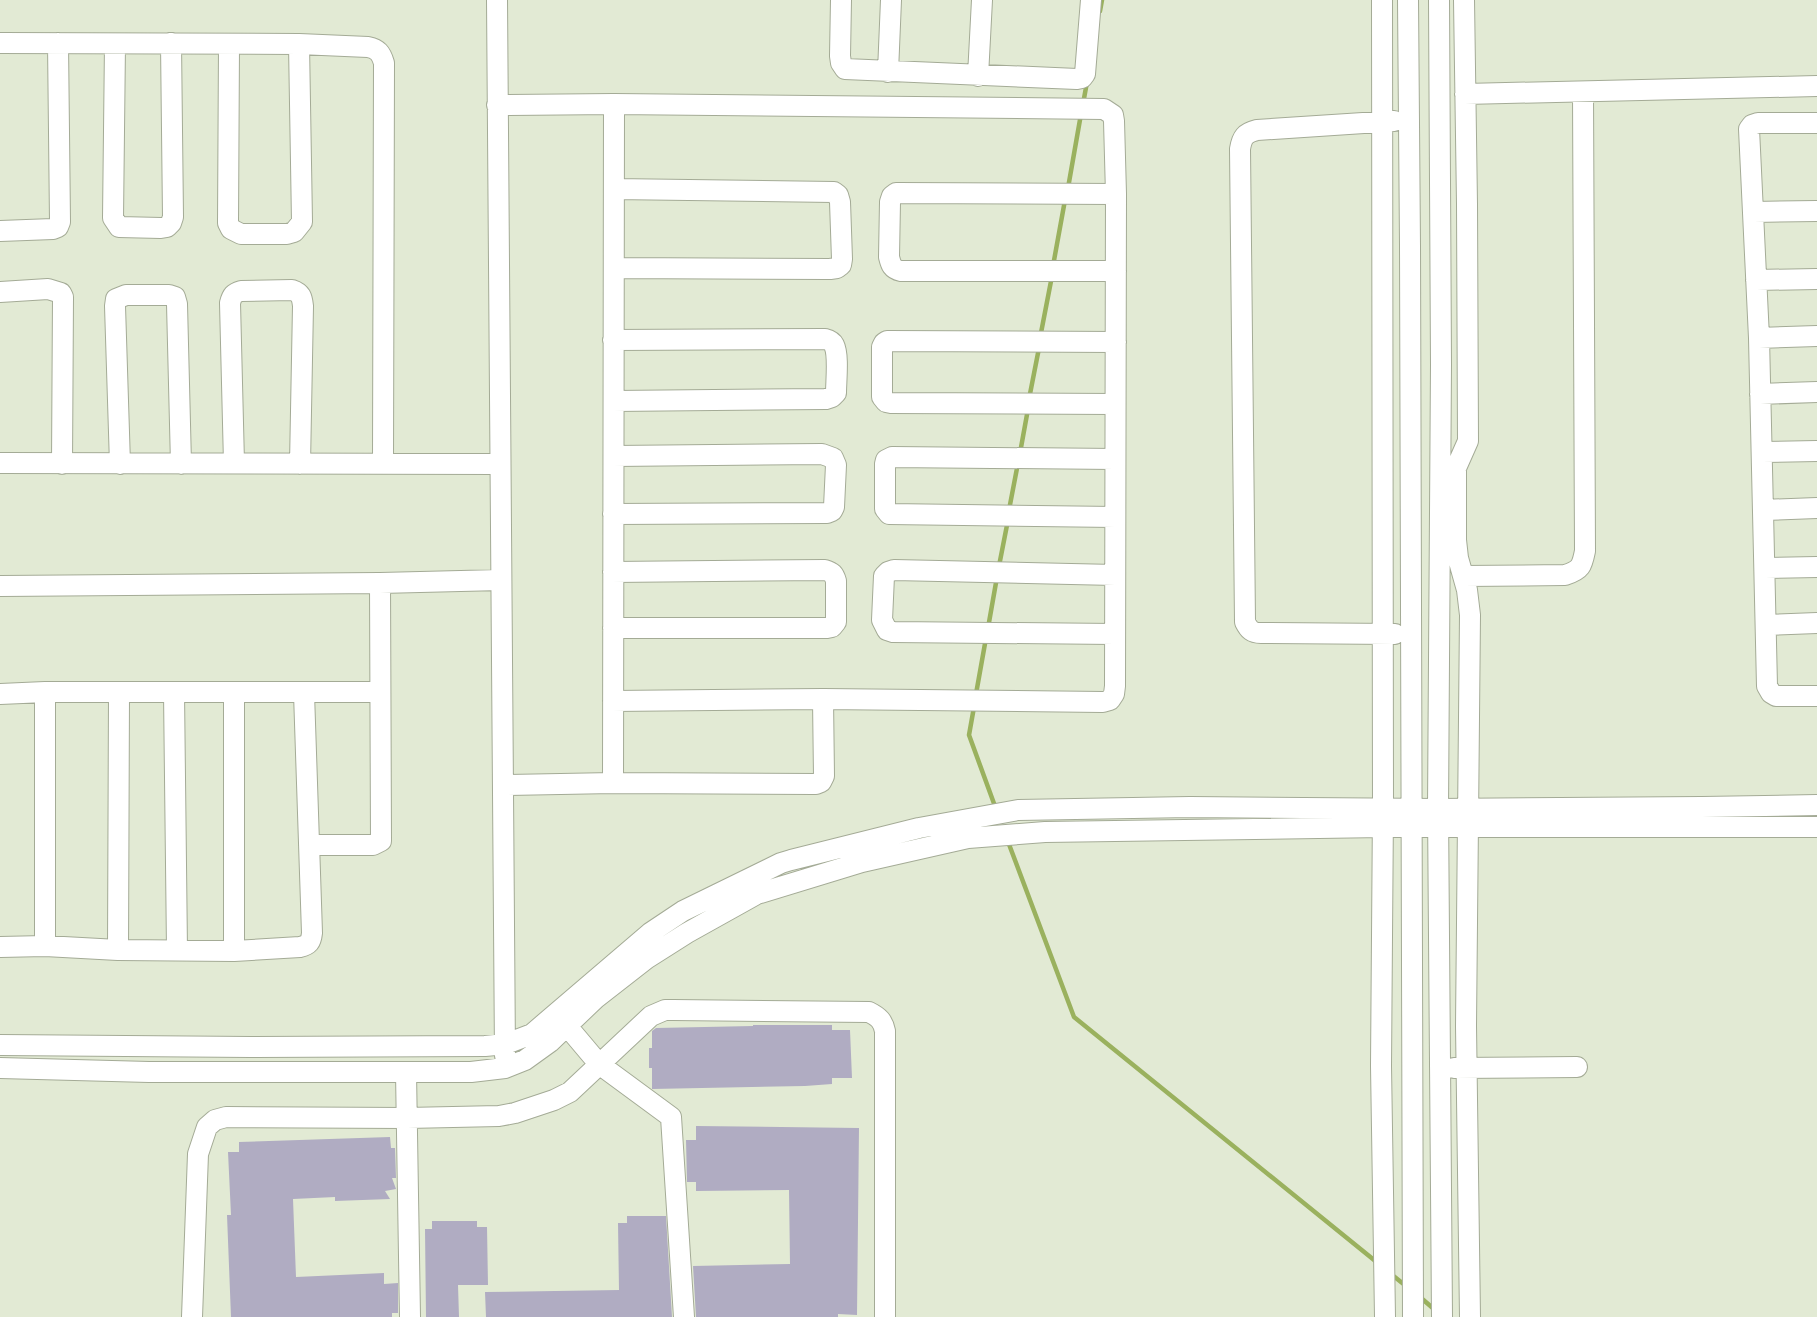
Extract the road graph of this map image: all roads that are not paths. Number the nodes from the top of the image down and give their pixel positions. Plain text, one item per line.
1 (497, 0) edge
2 (841, 0) edge
3 (891, 0) edge
4 (982, 0) edge
5 (1091, 0) edge
6 (1382, 0) edge
7 (1408, 0) edge
8 (1439, 0) edge
9 (1464, 0) edge
10 (0, 43) edge
11 (58, 43) junction
12 (172, 43) junction
13 (115, 44) junction
14 (299, 44) junction
15 (229, 45) junction
16 (888, 72) junction
17 (978, 76) junction
18 (1817, 86) edge
19 (1583, 92) junction
20 (1466, 94) junction
21 (614, 104) junction
22 (497, 105) junction
23 (1382, 121) junction
24 (1409, 122) junction
25 (1817, 123) edge
26 (614, 189) junction
27 (1116, 194) junction
28 (1817, 211) edge
29 (1754, 212) junction
30 (0, 231) edge
31 (614, 268) junction
32 (1116, 271) junction
33 (1817, 279) edge
34 (1756, 280) junction
35 (0, 292) edge
36 (1817, 336) edge
37 (1759, 338) junction
38 (613, 340) junction
39 (1116, 342) junction
40 (1817, 392) edge
41 (1760, 394) junction
42 (614, 401) junction
43 (1115, 404) junction
44 (1817, 451) edge
45 (1762, 452) junction
46 (614, 456) junction
47 (1115, 459) junction
48 (0, 463) edge
49 (234, 463) junction
50 (383, 463) junction
51 (62, 464) junction
52 (120, 464) junction
53 (181, 464) junction
54 (300, 464) junction
55 (500, 464) junction
56 (1817, 508) edge
57 (1763, 510) junction
58 (613, 514) junction
59 (1115, 517) junction
60 (1817, 567) edge
61 (1764, 568) junction
62 (613, 572) junction
63 (1115, 575) junction
64 (1463, 576) junction
65 (501, 580) junction
66 (380, 583) junction
67 (0, 586) edge
68 (1817, 623) edge
69 (1766, 625) junction
70 (613, 628) junction
71 (1115, 634) junction
72 (1383, 634) junction
73 (1411, 634) junction
74 (45, 692) junction
75 (174, 692) junction
76 (379, 692) junction
77 (119, 693) junction
78 (234, 693) junction
79 (304, 693) junction
80 (0, 694) edge
81 (1817, 696) edge
82 (823, 699) junction
83 (613, 701) junction
84 (613, 783) junction
85 (503, 785) junction
86 (1817, 805) edge
87 (1702, 807) junction
88 (1383, 818) junction
89 (1411, 818) junction
90 (1438, 818) junction
91 (1469, 818) junction
92 (1703, 827) junction
93 (1817, 827) edge
94 (309, 845) junction
95 (45, 946) junction
96 (0, 948) edge
97 (118, 950) junction
98 (177, 950) junction
99 (234, 951) junction
100 (567, 1026) junction
101 (506, 1044) junction
102 (0, 1045) edge
103 (599, 1064) junction
104 (1576, 1067) dead end
105 (0, 1068) edge
106 (505, 1068) junction
107 (1440, 1068) junction
108 (1467, 1068) junction
109 (406, 1072) junction
110 (407, 1118) junction
111 (1412, 1300) edge
112 (1442, 1312) edge
113 (192, 1317) edge
114 (410, 1317) edge
115 (684, 1317) edge
116 (885, 1317) edge
117 (1385, 1317) edge
118 (1470, 1317) edge

1 - 22 street
2 - 16 street
3 - 16 street
4 - 17 street
5 - 17 street
6 - 23 street
7 - 24 street
8 - 90 street
9 - 20 street
10 - 11 street
11 - 13 street
11 - 30 street
12 - 13 street
12 - 13 street
12 - 15 street
14 - 15 street
14 - 15 street
14 - 50 street
16 - 17 street
18 - 19 street
19 - 20 street
19 - 64 street
20 - 64 street
21 - 22 street
21 - 26 street
21 - 27 street
22 - 55 street
23 - 24 street
23 - 72 street
23 - 72 street
24 - 73 street
25 - 29 street
26 - 31 street
26 - 31 street
27 - 32 street
27 - 32 street
28 - 29 street
29 - 34 street
31 - 38 street
32 - 39 street
33 - 34 street
34 - 37 street
35 - 51 street
36 - 37 street
37 - 41 street
38 - 42 street
38 - 42 street
39 - 43 street
39 - 43 street
40 - 41 street
41 - 45 street
42 - 46 street
43 - 47 street
44 - 45 street
45 - 57 street
46 - 58 street
46 - 58 street
47 - 59 street
47 - 59 street
48 - 51 street
49 - 53 street
49 - 54 street
49 - 54 street
50 - 54 street
50 - 55 street
51 - 52 street
52 - 53 street
52 - 53 street
55 - 65 street
56 - 57 street
57 - 61 street
58 - 62 street
59 - 63 street
60 - 61 street
61 - 69 street
62 - 70 street
62 - 70 street
63 - 71 street
63 - 71 street
64 - 91 street
65 - 66 street
65 - 85 street
66 - 67 street
66 - 76 street
68 - 69 street
69 - 81 street
70 - 83 street
71 - 82 street
72 - 73 street
72 - 88 street
73 - 89 street
74 - 77 street
74 - 80 street
74 - 95 street
75 - 77 street
75 - 78 street
75 - 98 street
76 - 79 street
76 - 94 street
77 - 97 street
78 - 79 street
78 - 99 street
79 - 94 street
82 - 83 street
82 - 84 street
83 - 84 street
84 - 85 street
85 - 101 street
86 - 87 street
87 - 91 street
87 - 92 street
88 - 89 street
88 - 100 street
88 - 101 street
88 - 117 street
89 - 90 street
89 - 111 street
90 - 91 street
90 - 107 street
91 - 92 street
91 - 108 street
92 - 93 street
94 - 99 street
95 - 96 street
95 - 97 street
97 - 98 street
98 - 99 street
100 - 103 street
100 - 106 street
101 - 102 street
101 - 106 street
103 - 110 street
103 - 115 street
103 - 116 street
104 - 108 street
105 - 109 street
106 - 109 street
107 - 108 street
107 - 112 street
108 - 118 street
109 - 110 street
110 - 113 street
110 - 114 street

